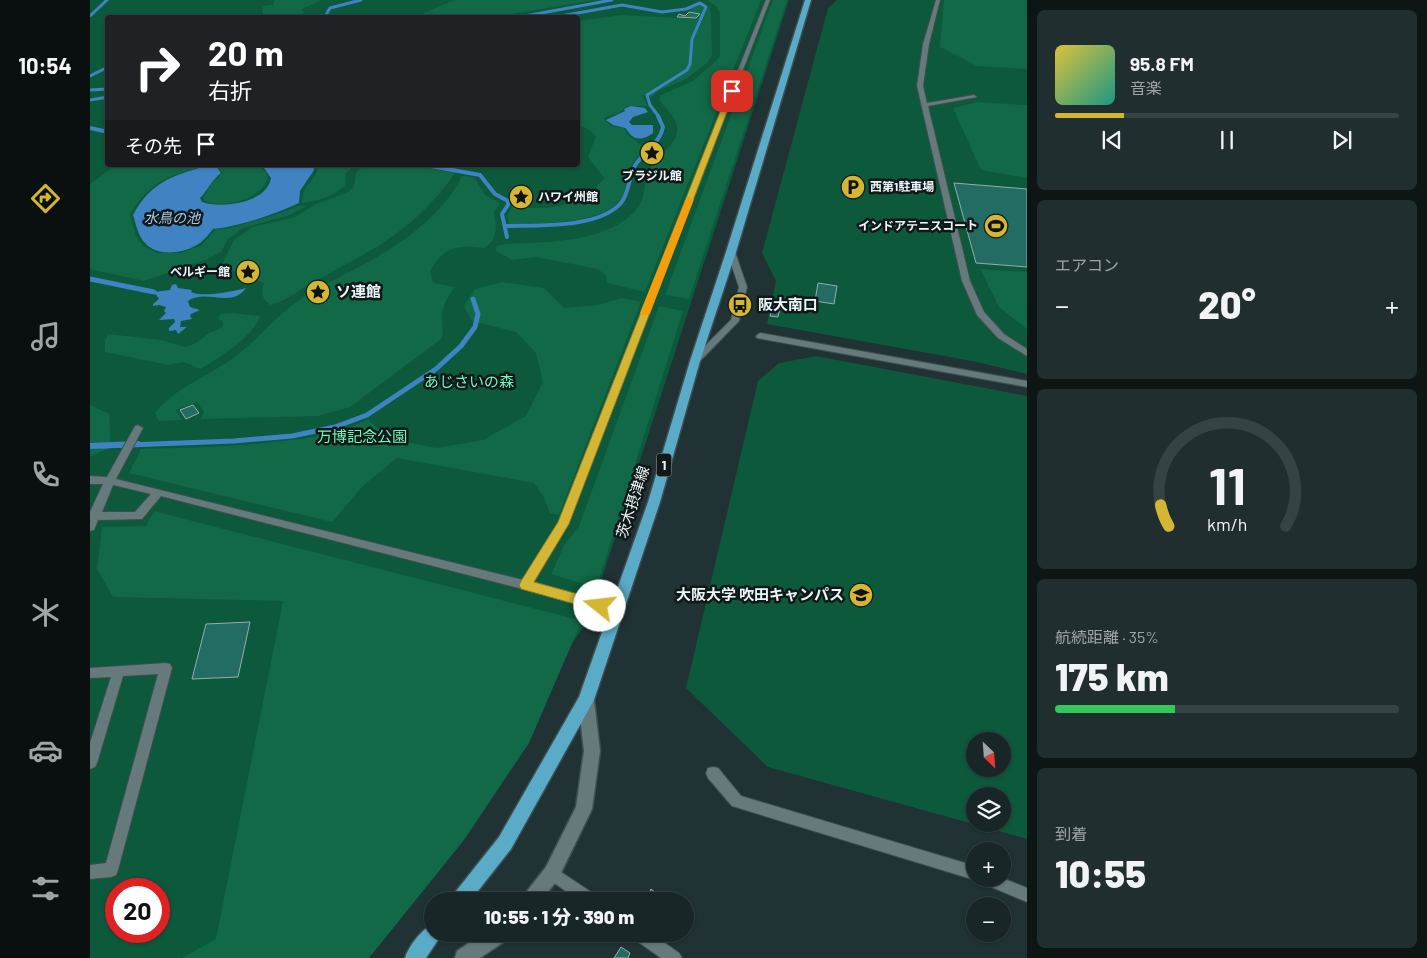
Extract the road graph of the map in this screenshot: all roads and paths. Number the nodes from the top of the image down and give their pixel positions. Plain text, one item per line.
1 (768, 0) edge
2 (808, 0) edge
3 (938, 0) edge
4 (974, 98) dead end
5 (924, 105) junction
6 (731, 252) junction
7 (760, 336) dead end
8 (1027, 352) edge
9 (695, 361) junction
10 (1027, 384) edge
11 (138, 428) dead end
12 (90, 480) edge
13 (110, 481) junction
14 (159, 492) junction
15 (92, 516) edge
16 (90, 526) edge
17 (526, 585) junction
18 (616, 611) junction
19 (119, 671) junction
20 (90, 673) edge
21 (586, 700) junction
22 (90, 763) edge
23 (713, 773) dead end
24 (966, 870) edge
25 (90, 872) edge
26 (552, 873) junction
27 (1008, 887) edge
28 (466, 892) edge
29 (537, 892) edge
30 (579, 892) edge
31 (1027, 895) edge
32 (427, 942) edge
33 (487, 942) edge
34 (650, 942) edge
35 (414, 958) edge
36 (464, 958) edge
37 (674, 958) edge

1 - 17 lane
2 - 6 main road, 茨木摂津線 / 1
3 - 5 lane
4 - 5 lane
5 - 8 lane
6 - 9 main road, 茨木摂津線 / 1
6 - 9 lane
7 - 10 lane
9 - 18 main road, 茨木摂津線 / 1
11 - 13 lane
12 - 13 lane
13 - 14 lane
13 - 15 lane
14 - 15 lane
14 - 17 lane
15 - 16 lane
17 - 18 lane
18 - 21 main road, 茨木摂津線 / 1
19 - 20 lane
19 - 22 lane
19 - 25 lane
21 - 26 street
21 - 28 main road, 茨木摂津線 / 1
23 - 24 lane
26 - 29 street
26 - 30 lane
27 - 31 lane
32 - 35 main road
33 - 36 street
34 - 37 lane

